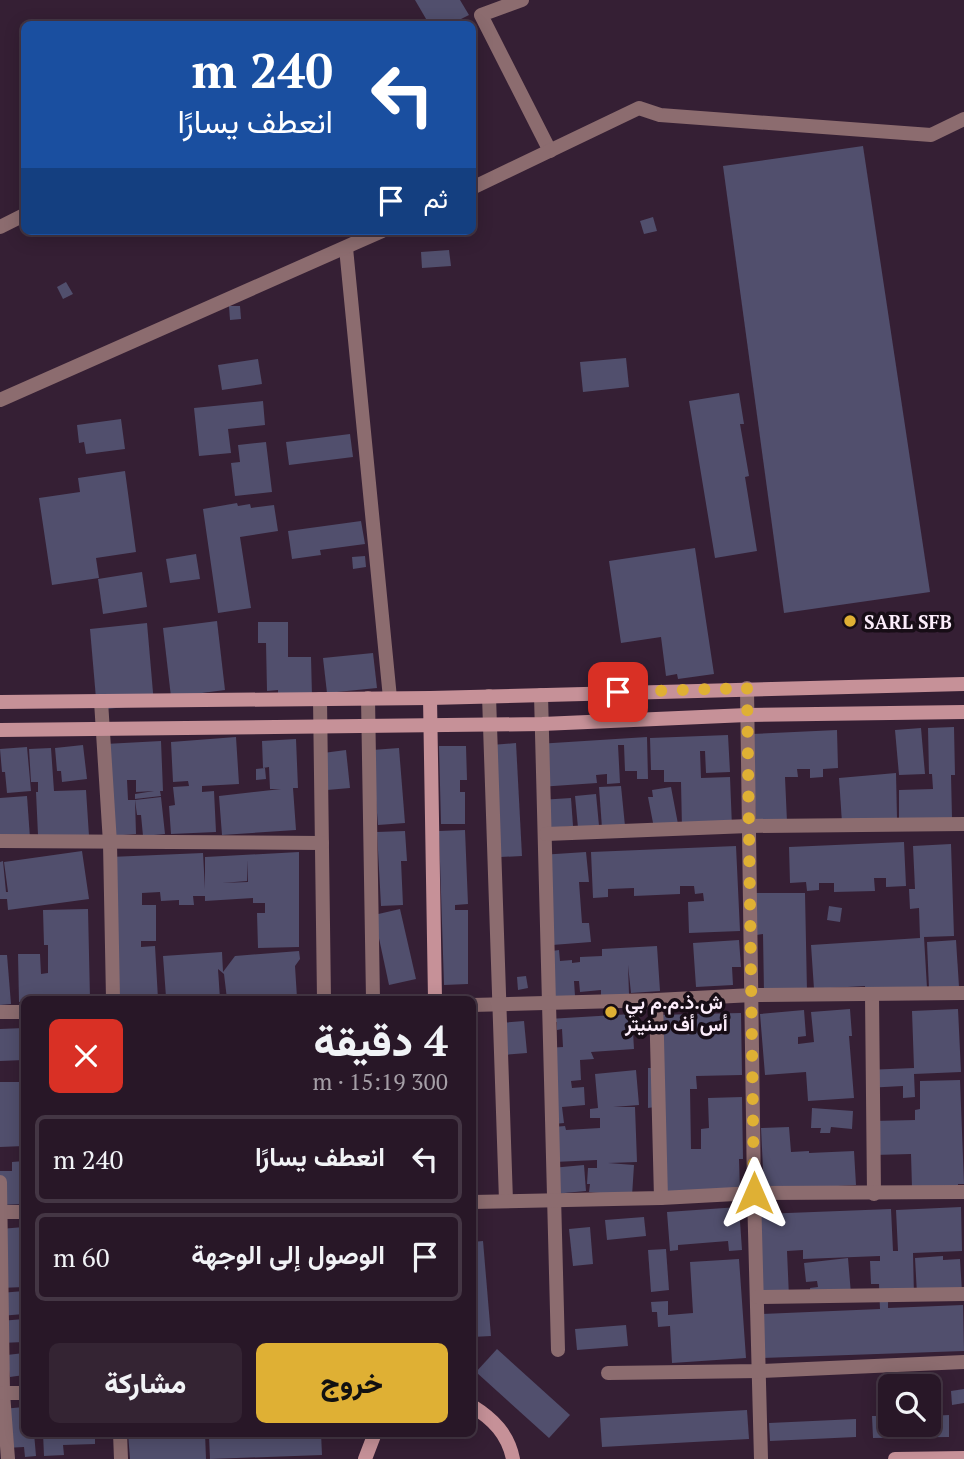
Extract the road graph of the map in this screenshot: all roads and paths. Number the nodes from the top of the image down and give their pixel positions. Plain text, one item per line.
1 (522, 0) edge
2 (964, 119) edge
3 (550, 151) junction
4 (476, 186) edge
5 (21, 216) edge
6 (0, 227) edge
7 (374, 235) edge
8 (346, 248) junction
9 (0, 400) edge
10 (964, 684) edge
11 (747, 688) junction
12 (541, 695) junction
13 (489, 696) junction
14 (368, 698) junction
15 (390, 698) junction
16 (430, 698) junction
17 (320, 699) junction
18 (101, 701) junction
19 (0, 702) edge
20 (964, 712) edge
21 (747, 715) junction
22 (489, 724) junction
23 (542, 724) junction
24 (431, 726) junction
25 (321, 727) junction
26 (368, 727) junction
27 (0, 730) edge
28 (103, 730) junction
29 (964, 824) edge
30 (750, 826) junction
31 (546, 834) junction
32 (0, 841) edge
33 (110, 843) junction
34 (322, 843) junction
35 (964, 993) edge
36 (753, 995) junction
37 (872, 995) junction
38 (113, 996) edge
39 (324, 996) edge
40 (373, 996) edge
41 (435, 996) edge
42 (656, 1000) junction
43 (549, 1003) junction
44 (499, 1004) junction
45 (476, 1005) edge
46 (0, 1012) edge
47 (21, 1012) edge
48 (0, 1182) edge
49 (964, 1192) edge
50 (754, 1193) junction
51 (874, 1194) junction
52 (661, 1198) junction
53 (554, 1200) junction
54 (506, 1201) junction
55 (476, 1202) edge
56 (1, 1212) edge
57 (21, 1212) edge
58 (964, 1294) edge
59 (757, 1297) junction
60 (1, 1318) edge
61 (558, 1349) dead end
62 (964, 1362) edge
63 (760, 1371) junction
64 (608, 1373) dead end
65 (3, 1393) junction
66 (21, 1393) edge
67 (476, 1409) edge
68 (120, 1437) edge
69 (373, 1437) edge
70 (964, 1458) edge
71 (8, 1459) edge
72 (121, 1459) edge
73 (365, 1459) edge
74 (513, 1459) edge
75 (761, 1459) edge
76 (895, 1459) edge

1 - 3 street
2 - 3 street
3 - 4 street
5 - 6 street
7 - 8 street
8 - 9 street
8 - 15 street
10 - 11 street
11 - 12 street
11 - 21 street
12 - 13 street
12 - 23 street
13 - 16 street
13 - 22 street
14 - 15 street
14 - 17 street
14 - 26 street
15 - 16 street
16 - 24 street
17 - 18 street
17 - 25 street
18 - 19 street
18 - 28 street
20 - 21 street
21 - 23 street
21 - 30 street
22 - 23 street
22 - 24 street
22 - 44 street
23 - 31 street
24 - 26 street
24 - 41 street
25 - 26 street
25 - 28 street
25 - 34 street
26 - 40 street
27 - 28 street
28 - 33 street
29 - 30 street
30 - 31 street
30 - 36 street
31 - 43 street
32 - 33 street
33 - 34 street
33 - 38 street
34 - 39 street
35 - 37 street
36 - 37 street
36 - 42 street
36 - 50 street
37 - 51 street
42 - 43 street
42 - 52 street
43 - 44 street
43 - 53 street
44 - 45 street
44 - 54 street
46 - 47 street
48 - 56 street
49 - 51 street
50 - 51 street
50 - 52 street
50 - 59 street
52 - 53 street
53 - 54 street
53 - 61 street
54 - 55 street
56 - 57 street
56 - 60 street
58 - 59 street
59 - 63 street
60 - 65 street
62 - 63 street
63 - 64 street
63 - 75 street
65 - 66 street
65 - 71 street
67 - 74 street
68 - 72 street
69 - 73 street
70 - 76 street

